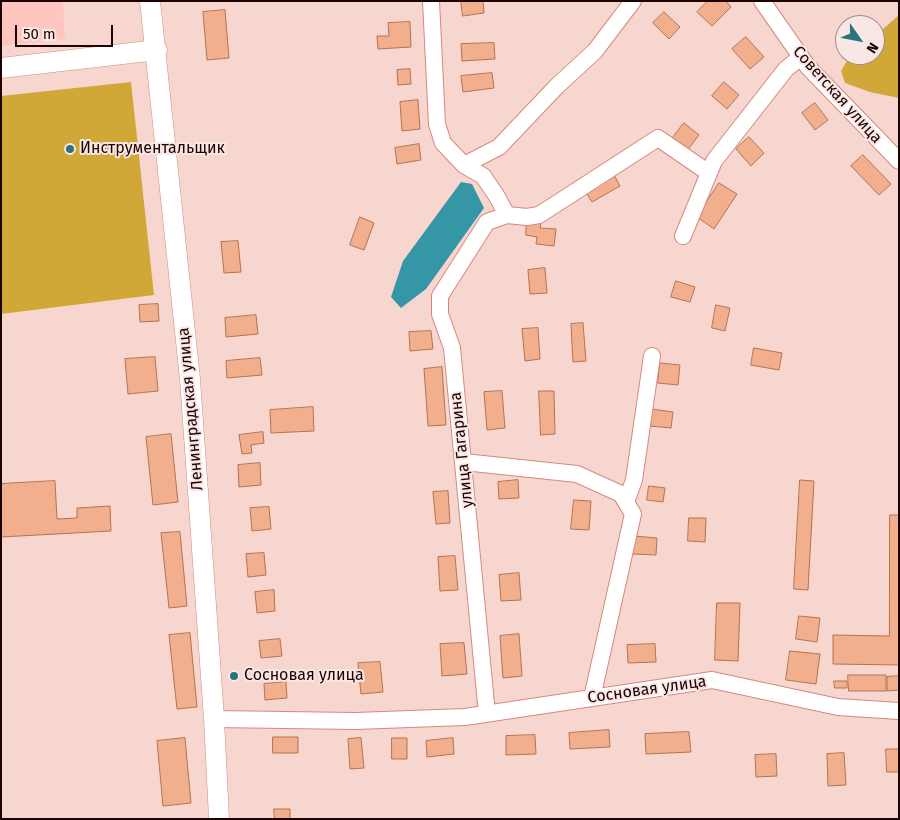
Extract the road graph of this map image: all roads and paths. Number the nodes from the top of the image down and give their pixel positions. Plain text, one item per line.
1 (150, 1) edge
2 (431, 1) edge
3 (634, 1) edge
4 (762, 1) edge
5 (157, 50) junction
6 (801, 57) junction
7 (1, 68) edge
8 (899, 161) edge
9 (464, 164) junction
10 (709, 174) junction
11 (506, 215) junction
12 (683, 236) dead end
13 (652, 356) dead end
14 (464, 462) junction
15 (626, 502) junction
16 (592, 698) junction
17 (899, 711) edge
18 (487, 714) junction
19 (214, 718) junction
20 (218, 819) edge

1 - 5 main road, Ленинградская улица
2 - 9 street
3 - 9 street
4 - 6 street, Советская улица
5 - 7 main road
5 - 19 main road, Ленинградская улица
6 - 8 street, Советская улица
6 - 10 street
9 - 11 street
10 - 11 street, улица Гагарина
10 - 12 street
11 - 14 street, улица Гагарина
13 - 15 street
14 - 15 street
14 - 18 street, улица Гагарина
15 - 16 street
16 - 17 street, Сосновая улица
16 - 18 street, Сосновая улица
18 - 19 street, Сосновая улица
19 - 20 main road, Ленинградская улица

